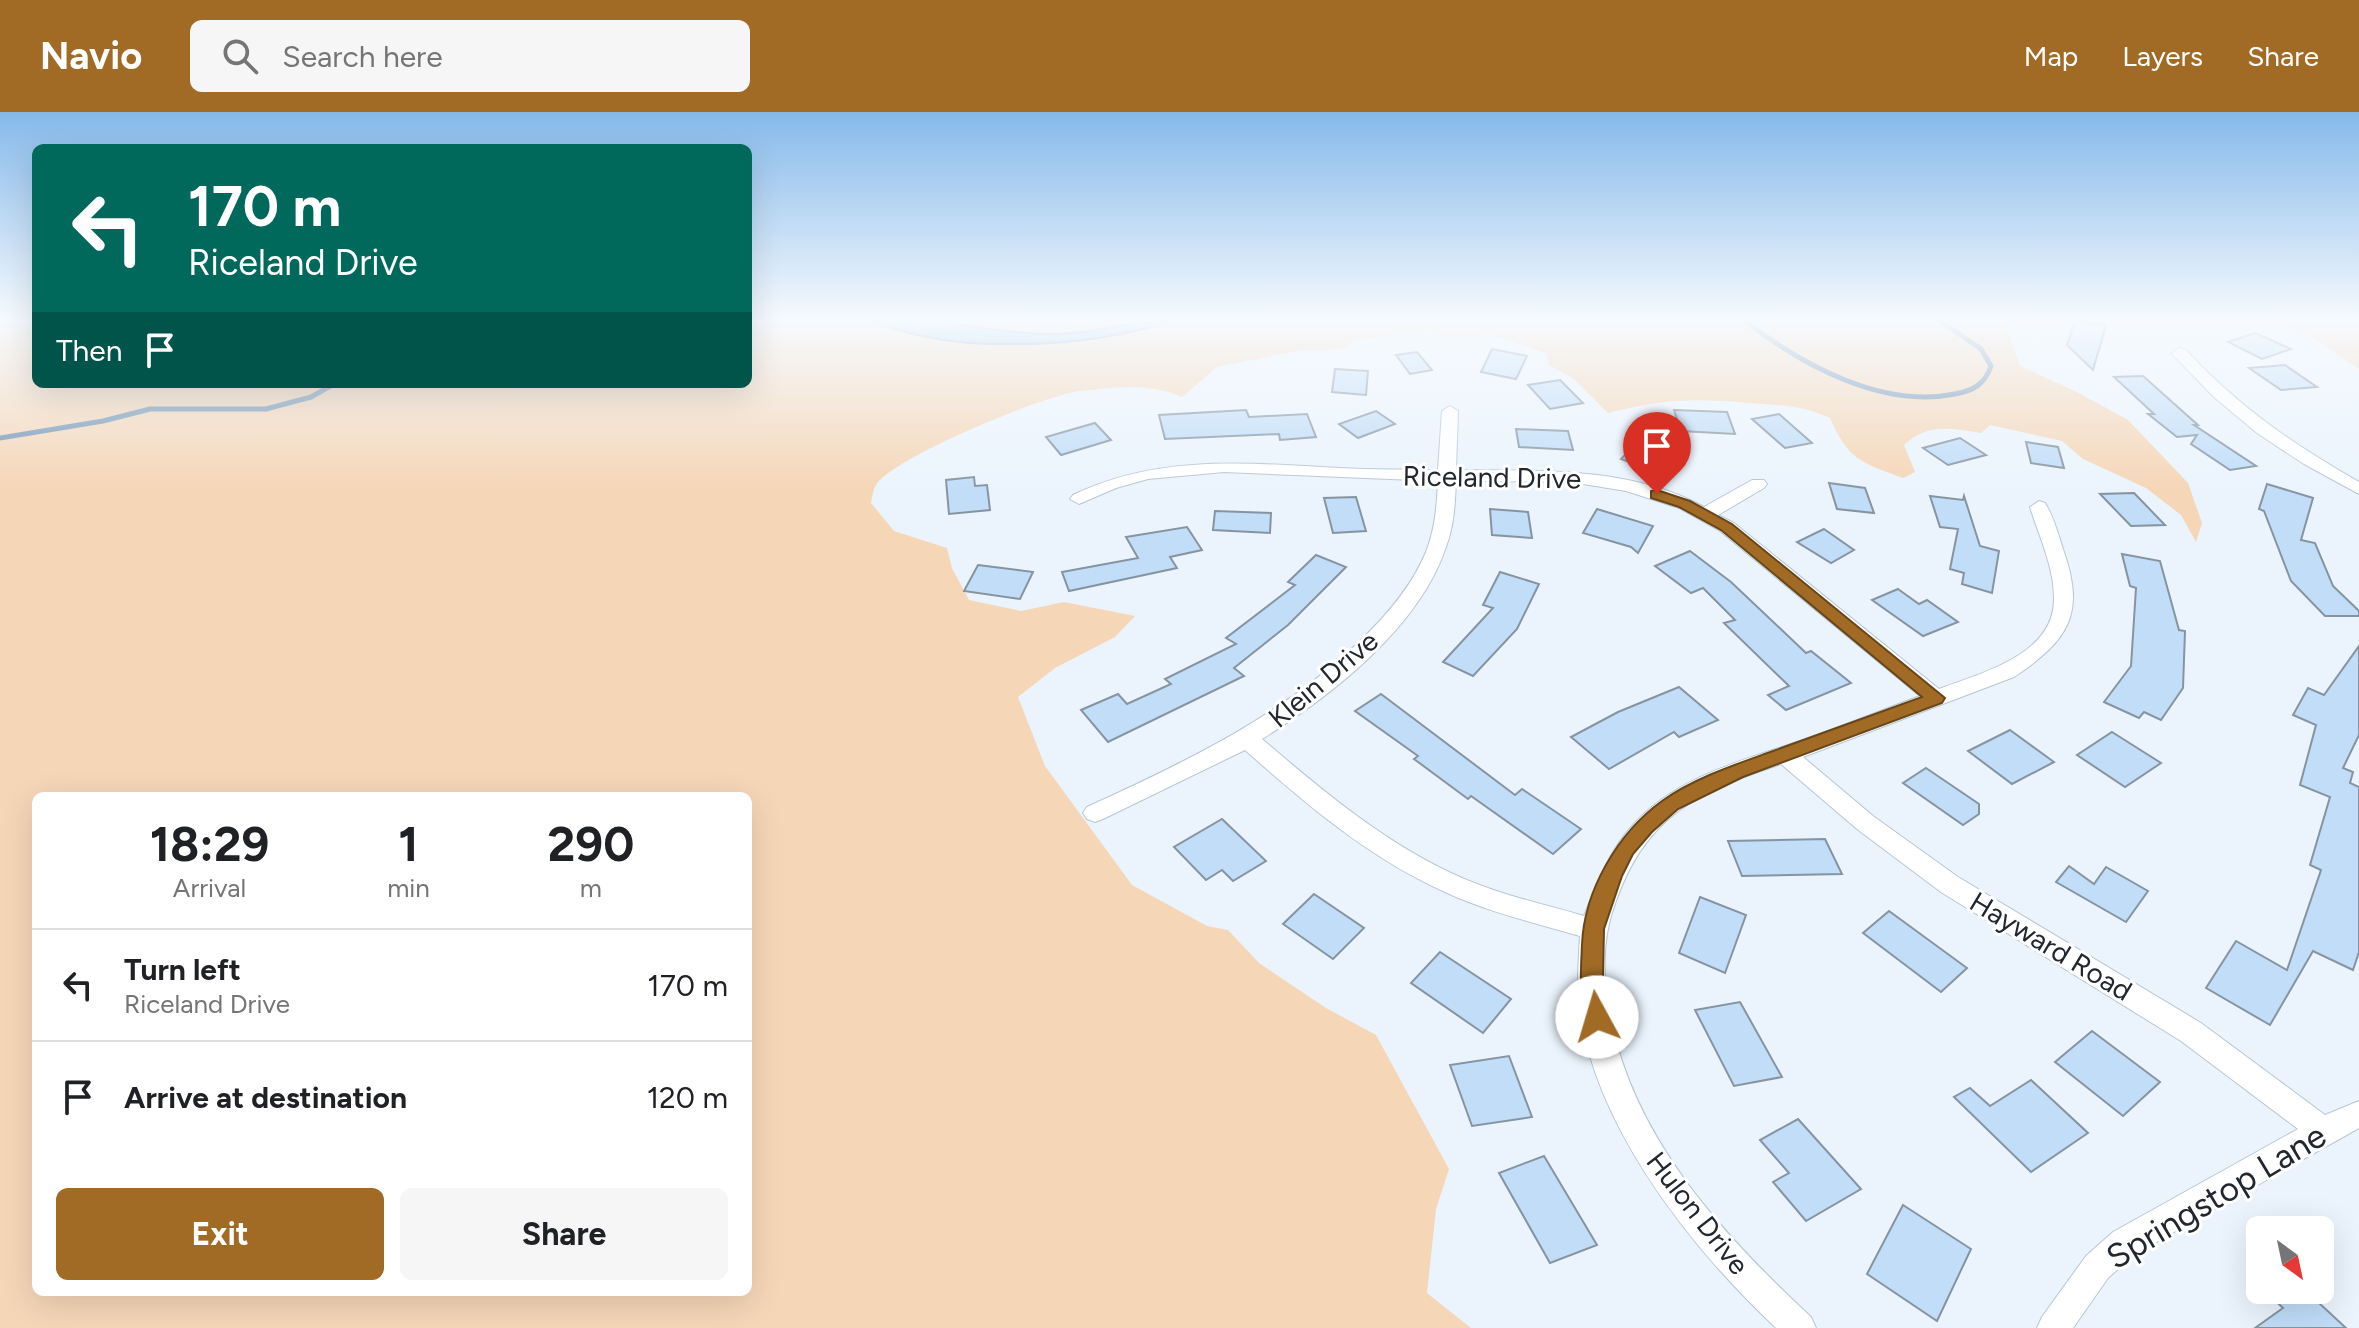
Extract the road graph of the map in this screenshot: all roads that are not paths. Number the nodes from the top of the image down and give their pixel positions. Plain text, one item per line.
1 (2201, 378) edge
2 (1450, 411) dead end
3 (1449, 475) junction
4 (1758, 484) dead end
5 (2359, 489) edge
6 (1079, 499) dead end
7 (2039, 507) dead end
8 (1706, 514) junction
9 (1936, 698) junction
10 (1248, 740) junction
11 (1785, 754) junction
12 (1095, 813) dead end
13 (1593, 929) junction
14 (2359, 1114) edge
15 (2322, 1131) junction
16 (1800, 1328) edge
17 (2053, 1328) edge

1 - 5 street
2 - 3 street, Klein Drive
3 - 6 street, Riceland Drive
3 - 8 street, Riceland Drive
3 - 10 street, Klein Drive
4 - 8 street
7 - 9 street, Hulon Drive
8 - 9 street, Riceland Drive
9 - 11 street, Hulon Drive
10 - 12 street, Klein Drive
10 - 13 street
11 - 13 street, Hulon Drive
11 - 15 street, Hayward Road
13 - 16 street, Hulon Drive
14 - 15 street, Springstop Lane
15 - 17 street, Springstop Lane

